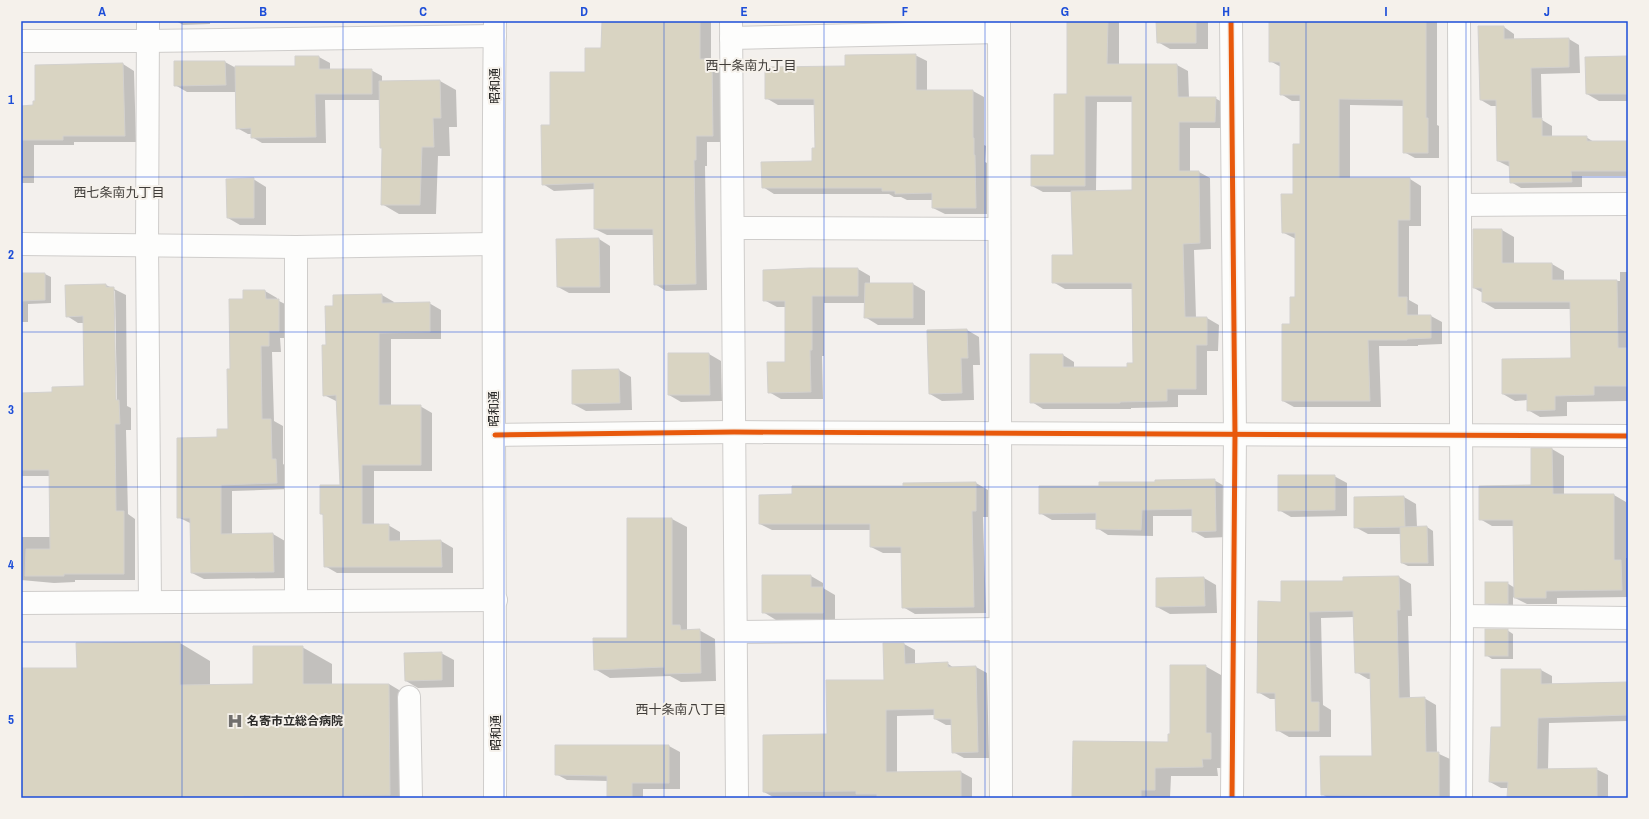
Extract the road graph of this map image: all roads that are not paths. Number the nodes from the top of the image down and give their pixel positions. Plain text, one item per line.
1 (1230, 21) edge
2 (1459, 21) edge
3 (999, 27) edge
4 (495, 29) edge
5 (731, 29) edge
6 (148, 31) edge
7 (21, 41) edge
8 (1628, 204) edge
9 (1460, 205) junction
10 (733, 228) junction
11 (999, 229) junction
12 (21, 244) edge
13 (493, 244) junction
14 (147, 245) junction
15 (296, 247) junction
16 (734, 432) junction
17 (1000, 433) junction
18 (1235, 434) junction
19 (495, 435) junction
20 (1461, 435) junction
21 (1628, 436) edge
22 (496, 600) junction
23 (296, 601) junction
24 (150, 602) junction
25 (21, 603) edge
26 (1462, 616) junction
27 (1628, 618) edge
28 (1000, 629) junction
29 (736, 632) junction
30 (409, 697) dead end
31 (411, 798) edge
32 (495, 798) edge
33 (737, 798) edge
34 (1000, 798) edge
35 (1232, 798) edge
36 (1461, 798) edge

1 - 18 street
2 - 9 street
3 - 5 street
3 - 11 street
4 - 6 street
4 - 13 street, 昭和通
5 - 10 street
6 - 7 street
6 - 14 street
8 - 9 street
9 - 20 street
10 - 11 street
10 - 16 street
11 - 17 street
12 - 14 street
13 - 15 street
13 - 19 street, 昭和通
14 - 15 street
14 - 24 street
15 - 23 street
16 - 17 street
16 - 19 street
16 - 29 street
17 - 18 street
17 - 28 street
18 - 20 street
18 - 35 street
19 - 22 street, 昭和通
20 - 21 street
20 - 26 street
22 - 23 street
22 - 32 street, 昭和通
23 - 24 street
24 - 25 street
26 - 27 street
26 - 36 street
28 - 29 street
28 - 34 street
29 - 33 street
30 - 31 street

